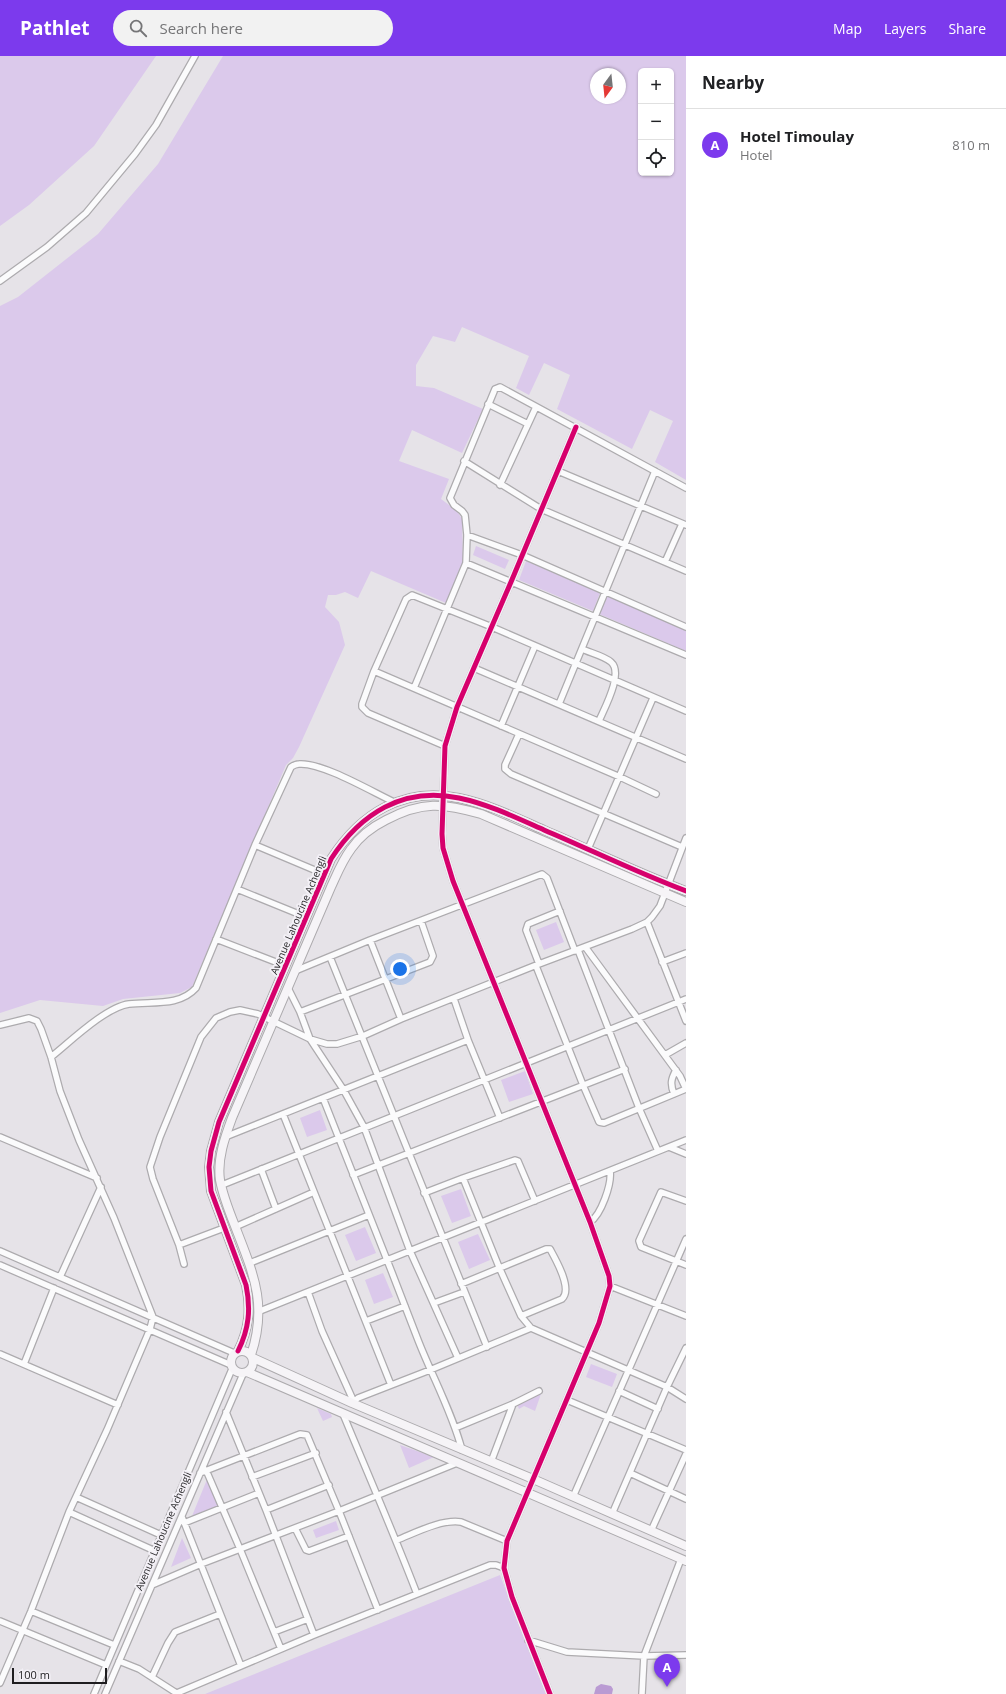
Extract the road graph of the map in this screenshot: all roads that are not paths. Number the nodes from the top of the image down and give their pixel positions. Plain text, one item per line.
1 (195, 56) edge
2 (0, 281) edge
3 (488, 404) junction
4 (536, 407) junction
5 (528, 424) junction
6 (576, 427) junction
7 (464, 461) junction
8 (558, 471) junction
9 (655, 471) junction
10 (500, 485) junction
11 (686, 488) edge
12 (641, 506) junction
13 (541, 509) junction
14 (684, 524) edge
15 (467, 535) junction
16 (625, 545) junction
17 (522, 555) junction
18 (664, 562) junction
19 (466, 563) junction
20 (686, 571) edge
21 (511, 582) junction
22 (606, 592) junction
23 (448, 609) junction
24 (595, 617) junction
25 (492, 626) junction
26 (686, 627) edge
27 (535, 646) junction
28 (582, 649) junction
29 (686, 655) edge
30 (576, 663) junction
31 (474, 668) junction
32 (374, 671) junction
33 (616, 681) junction
34 (518, 687) junction
35 (414, 688) junction
36 (653, 698) junction
37 (559, 704) junction
38 (457, 707) junction
39 (686, 712) edge
40 (599, 721) junction
41 (501, 726) junction
42 (519, 734) junction
43 (636, 737) junction
44 (445, 746) junction
45 (686, 759) edge
46 (620, 777) junction
47 (656, 794) dead end
48 (442, 797) junction
49 (396, 803) junction
50 (442, 806) junction
51 (603, 813) junction
52 (686, 838) edge
53 (255, 845) junction
54 (682, 847) junction
55 (588, 849) junction
56 (324, 874) junction
57 (668, 883) junction
58 (237, 889) junction
59 (686, 891) edge
60 (664, 893) junction
61 (686, 902) edge
62 (463, 904) junction
63 (560, 911) junction
64 (306, 917) junction
65 (421, 921) junction
66 (647, 922) junction
67 (216, 939) junction
68 (370, 940) junction
69 (586, 948) junction
70 (576, 950) junction
71 (686, 953) edge
72 (330, 957) junction
73 (662, 962) junction
74 (537, 965) junction
75 (286, 966) junction
76 (295, 971) junction
77 (386, 979) junction
78 (494, 983) junction
79 (288, 988) junction
80 (346, 994) junction
81 (454, 999) junction
82 (686, 999) edge
83 (678, 1002) junction
84 (300, 1012) junction
85 (264, 1018) junction
86 (638, 1018) junction
87 (401, 1019) junction
88 (686, 1021) edge
89 (274, 1023) junction
90 (0, 1025) edge
91 (610, 1029) junction
92 (363, 1036) junction
93 (310, 1039) junction
94 (468, 1040) junction
95 (686, 1043) edge
96 (567, 1046) junction
97 (665, 1055) junction
98 (51, 1056) junction
99 (527, 1063) junction
100 (624, 1069) junction
101 (676, 1070) junction
102 (378, 1075) junction
103 (484, 1079) junction
104 (583, 1085) junction
105 (343, 1089) junction
106 (686, 1089) edge
107 (674, 1094) junction
108 (322, 1098) junction
109 (542, 1102) junction
110 (639, 1108) junction
111 (283, 1114) junction
112 (394, 1115) junction
113 (500, 1118) junction
114 (364, 1127) junction
115 (0, 1137) edge
116 (225, 1137) junction
117 (339, 1138) junction
118 (686, 1140) edge
119 (669, 1147) junction
120 (658, 1151) junction
121 (299, 1154) junction
122 (408, 1154) junction
123 (686, 1154) edge
124 (378, 1165) junction
125 (261, 1169) junction
126 (610, 1171) junction
127 (353, 1175) junction
128 (97, 1178) junction
129 (464, 1178) junction
130 (222, 1185) junction
131 (575, 1185) junction
132 (101, 1187) junction
133 (314, 1192) junction
134 (424, 1193) junction
135 (535, 1201) junction
136 (686, 1201) edge
137 (276, 1209) junction
138 (369, 1215) junction
139 (482, 1222) junction
140 (590, 1222) junction
141 (235, 1227) junction
142 (224, 1228) junction
143 (330, 1230) junction
144 (442, 1238) junction
145 (686, 1239) edge
146 (179, 1245) junction
147 (0, 1251) edge
148 (410, 1251) junction
149 (388, 1260) junction
150 (677, 1261) junction
151 (250, 1263) junction
152 (184, 1264) dead end
153 (0, 1265) edge
154 (686, 1265) edge
155 (499, 1267) junction
156 (347, 1276) junction
157 (60, 1277) junction
158 (461, 1284) junction
159 (610, 1286) junction
160 (54, 1288) junction
161 (308, 1292) junction
162 (464, 1292) junction
163 (434, 1303) junction
164 (658, 1304) junction
165 (405, 1306) junction
166 (260, 1311) junction
167 (521, 1316) junction
168 (686, 1316) edge
169 (153, 1317) junction
170 (366, 1321) junction
171 (531, 1328) junction
172 (150, 1329) junction
173 (487, 1347) junction
174 (686, 1348) edge
175 (236, 1352) junction
176 (587, 1352) junction
177 (0, 1354) edge
178 (252, 1357) junction
179 (458, 1358) junction
180 (24, 1364) junction
181 (232, 1367) junction
182 (430, 1370) junction
183 (628, 1370) junction
184 (245, 1373) junction
185 (391, 1385) junction
186 (667, 1387) junction
187 (539, 1391) dead end
188 (618, 1391) junction
189 (686, 1399) edge
190 (567, 1400) junction
191 (353, 1401) junction
192 (513, 1404) junction
193 (118, 1405) junction
194 (658, 1409) junction
195 (226, 1412) junction
196 (343, 1414) junction
197 (608, 1417) junction
198 (455, 1428) junction
199 (648, 1433) junction
200 (462, 1450) junction
201 (686, 1450) edge
202 (316, 1453) junction
203 (686, 1454) edge
204 (244, 1456) junction
205 (491, 1462) junction
206 (457, 1463) junction
207 (206, 1470) junction
208 (200, 1473) junction
209 (630, 1473) junction
210 (252, 1477) junction
211 (533, 1479) junction
212 (329, 1485) junction
213 (670, 1491) junction
214 (527, 1493) junction
215 (259, 1494) junction
216 (376, 1495) junction
217 (76, 1497) junction
218 (573, 1497) junction
219 (686, 1499) edge
220 (222, 1508) junction
221 (266, 1510) junction
222 (339, 1511) junction
223 (69, 1512) junction
224 (612, 1514) junction
225 (182, 1517) junction
226 (184, 1523) junction
227 (295, 1528) junction
228 (652, 1531) junction
229 (161, 1535) junction
230 (276, 1536) junction
231 (349, 1536) junction
232 (397, 1540) junction
233 (507, 1541) junction
234 (686, 1546) edge
235 (240, 1549) junction
236 (155, 1551) junction
237 (684, 1560) edge
238 (200, 1564) junction
239 (504, 1568) junction
240 (152, 1585) junction
241 (417, 1594) junction
242 (378, 1610) junction
243 (31, 1611) junction
244 (220, 1614) junction
245 (308, 1619) junction
246 (0, 1621) edge
247 (23, 1630) junction
248 (274, 1632) junction
249 (314, 1635) junction
250 (528, 1640) junction
251 (114, 1645) junction
252 (281, 1649) junction
253 (686, 1655) edge
254 (644, 1656) junction
255 (119, 1661) junction
256 (106, 1665) junction
257 (241, 1666) junction
258 (152, 1677) junction
259 (0, 1683) edge
260 (94, 1694) edge
261 (105, 1694) edge
262 (177, 1694) edge
263 (550, 1694) edge
264 (642, 1694) edge

1 - 2 street
3 - 4 street
3 - 5 street
3 - 7 street
4 - 5 street
4 - 6 street
5 - 10 street
6 - 8 street
6 - 9 street
7 - 10 street
7 - 15 street
8 - 12 street
8 - 13 street
9 - 11 street
9 - 12 street
10 - 13 street
12 - 14 street
12 - 16 street
13 - 16 street
13 - 17 street
14 - 18 street
15 - 17 street
15 - 19 street
16 - 18 street
16 - 22 street
17 - 21 street
17 - 22 street
18 - 20 street
19 - 21 street
19 - 23 street
21 - 24 street
21 - 25 street
22 - 24 street
22 - 26 street
23 - 25 street
23 - 32 street
23 - 35 street
24 - 28 street
24 - 29 street
25 - 27 street
25 - 31 street
27 - 30 street
27 - 34 street
28 - 30 street
28 - 33 street
30 - 33 street
30 - 37 street
31 - 34 street
31 - 38 street
32 - 35 street
32 - 44 street
33 - 36 street
33 - 40 street
34 - 37 street
34 - 41 street
35 - 38 street
36 - 39 street
36 - 43 street
37 - 40 street
38 - 41 street
38 - 44 street
40 - 43 street
41 - 42 street
42 - 46 street
42 - 51 street
43 - 45 street
43 - 46 street
44 - 48 street
46 - 47 street
46 - 51 street
48 - 49 street, Avenue Lahoucine Achengli
48 - 50 street
48 - 55 street, Avenue Lahoucine Achengli
49 - 53 street
49 - 56 street, Avenue Lahoucine Achengli
50 - 60 street, Avenue Lahoucine Achengli
50 - 62 street
50 - 76 street, Avenue Lahoucine Achengli
51 - 54 street
51 - 55 street
52 - 54 street
53 - 56 street
53 - 58 street
54 - 57 street
55 - 57 street, Avenue Lahoucine Achengli
56 - 64 street, Avenue Lahoucine Achengli
57 - 59 street, Avenue Lahoucine Achengli
57 - 60 street
58 - 64 street
58 - 67 street
60 - 61 street, Avenue Lahoucine Achengli
60 - 66 street
62 - 63 street
62 - 65 street
62 - 78 street
63 - 70 street
63 - 74 street
64 - 75 street, Avenue Lahoucine Achengli
65 - 68 street
65 - 77 street
66 - 69 street
66 - 73 street
67 - 75 street
67 - 98 street
68 - 72 street
68 - 77 street
69 - 70 street
69 - 86 street
70 - 74 street
70 - 91 street
71 - 73 street
72 - 76 street
72 - 80 street
73 - 83 street
74 - 78 street
74 - 96 street
75 - 85 street, Avenue Lahoucine Achengli
76 - 79 street, Avenue Lahoucine Achengli
77 - 80 street
77 - 87 street
78 - 81 street
78 - 99 street
79 - 84 street
79 - 89 street, Avenue Lahoucine Achengli
80 - 84 street
80 - 92 street
81 - 87 street
81 - 94 street
82 - 83 street
83 - 86 street
83 - 88 street
84 - 93 street
85 - 89 street
85 - 142 street, Avenue Lahoucine Achengli
85 - 146 street
86 - 91 street
86 - 97 street
87 - 92 street
89 - 93 street
89 - 116 street, Avenue Lahoucine Achengli
90 - 98 street
91 - 96 street
91 - 100 street
92 - 93 street
92 - 102 street
93 - 105 street
94 - 102 street
94 - 103 street
95 - 97 street
96 - 99 street
96 - 104 street
97 - 101 street
98 - 128 street
99 - 103 street
99 - 109 street
100 - 104 street
100 - 110 street
101 - 106 street
101 - 107 street
102 - 105 street
102 - 112 street
103 - 112 street
103 - 113 street
104 - 109 street
104 - 110 street
105 - 108 street
105 - 114 street
106 - 107 street
107 - 110 street
108 - 111 street
108 - 117 street
109 - 113 street
109 - 131 street
110 - 120 street
111 - 116 street
111 - 121 street
112 - 114 street
112 - 122 street
113 - 122 street
114 - 117 street
114 - 124 street
115 - 128 street
116 - 130 street, Avenue Lahoucine Achengli
117 - 121 street
117 - 127 street
118 - 119 street
119 - 120 street
119 - 123 street
120 - 126 street
121 - 125 street
121 - 133 street
122 - 124 street
122 - 134 street
124 - 127 street
124 - 148 street
125 - 130 street
125 - 137 street
126 - 131 street
126 - 140 street
127 - 138 street
128 - 132 street
129 - 134 street
129 - 135 street
129 - 139 street
130 - 141 street, Avenue Lahoucine Achengli
131 - 135 street
131 - 140 street
132 - 157 street
132 - 169 street
133 - 137 street
133 - 143 street
134 - 144 street
135 - 139 street
136 - 150 street
137 - 141 street
138 - 143 street
138 - 149 street
139 - 144 street
139 - 155 street
140 - 159 street
141 - 151 street, Avenue Lahoucine Achengli
142 - 146 street
142 - 175 street, Avenue Lahoucine Achengli
143 - 151 street
143 - 156 street
144 - 148 street
144 - 158 street
145 - 150 street
146 - 152 street
147 - 157 street
148 - 149 street
148 - 163 street
149 - 156 street
149 - 165 street
150 - 154 street
150 - 164 street
151 - 166 street, Avenue Lahoucine Achengli
153 - 160 street
155 - 158 street
155 - 167 street
155 - 167 street
156 - 161 street
156 - 170 street
157 - 169 street
158 - 162 street
159 - 164 street
159 - 176 street
160 - 172 street
160 - 180 street
161 - 166 street
161 - 191 street
162 - 163 street
162 - 173 street
163 - 179 street
164 - 168 street
164 - 183 street
165 - 170 street
165 - 182 street
166 - 178 street, Avenue Lahoucine Achengli
167 - 171 street
169 - 172 street
169 - 175 street
170 - 185 street
171 - 173 street
171 - 176 street
172 - 181 street
172 - 193 street
173 - 179 street
174 - 186 street
175 - 178 street
175 - 181 street
176 - 183 street
176 - 190 street
177 - 180 street
178 - 184 street
178 - 191 street
179 - 182 street
180 - 193 street
181 - 184 street
181 - 229 street, Avenue Lahoucine Achengli
182 - 185 street
182 - 198 street
183 - 186 street
183 - 188 street
184 - 195 street, Avenue Lahoucine Achengli
184 - 196 street
185 - 191 street
186 - 189 street
186 - 194 street
187 - 192 street
188 - 194 street
188 - 197 street
190 - 197 street
190 - 211 street
191 - 200 street
192 - 198 street
192 - 205 street
193 - 217 street
194 - 199 street
195 - 204 street
195 - 208 street, Avenue Lahoucine Achengli
196 - 206 street
196 - 216 street
197 - 199 street
197 - 218 street
198 - 200 street
199 - 201 street
199 - 209 street
200 - 205 street
202 - 204 street
202 - 210 street
202 - 212 street
203 - 213 street
204 - 207 street
204 - 210 street
205 - 211 street
206 - 214 street
206 - 216 street
207 - 208 street
207 - 220 street
208 - 225 street, Avenue Lahoucine Achengli
209 - 213 street
209 - 224 street
210 - 215 street
211 - 214 street
211 - 218 street
212 - 221 street
212 - 222 street
213 - 219 street
213 - 228 street
214 - 233 street
214 - 237 street
215 - 220 street
215 - 221 street
216 - 222 street
216 - 232 street
217 - 223 street
217 - 229 street
218 - 224 street
220 - 226 street
220 - 235 street
221 - 230 street
222 - 227 street
222 - 231 street
223 - 236 street
223 - 243 street
224 - 228 street
225 - 226 street
225 - 240 street, Avenue Lahoucine Achengli
226 - 238 street
227 - 230 street
227 - 231 street
228 - 234 street
229 - 236 street, Avenue Lahoucine Achengli
230 - 235 street
230 - 245 street
231 - 242 street
232 - 233 street
232 - 241 street
233 - 239 street
235 - 238 street
235 - 248 street
236 - 251 street, Avenue Lahoucine Achengli
237 - 254 street
238 - 240 street
238 - 244 street
239 - 241 street
239 - 250 street
240 - 255 street, Avenue Lahoucine Achengli
241 - 242 street
242 - 249 street
243 - 247 street
243 - 251 street
244 - 257 street
244 - 258 street
245 - 248 street
245 - 249 street
246 - 247 street
247 - 256 street
247 - 259 street
248 - 252 street
249 - 252 street
250 - 254 street
250 - 263 street
251 - 256 street, Avenue Lahoucine Achengli
252 - 257 street
253 - 254 street
254 - 264 street
255 - 258 street
255 - 261 street, Avenue Lahoucine Achengli
256 - 260 street, Avenue Lahoucine Achengli
257 - 262 street
258 - 262 street

